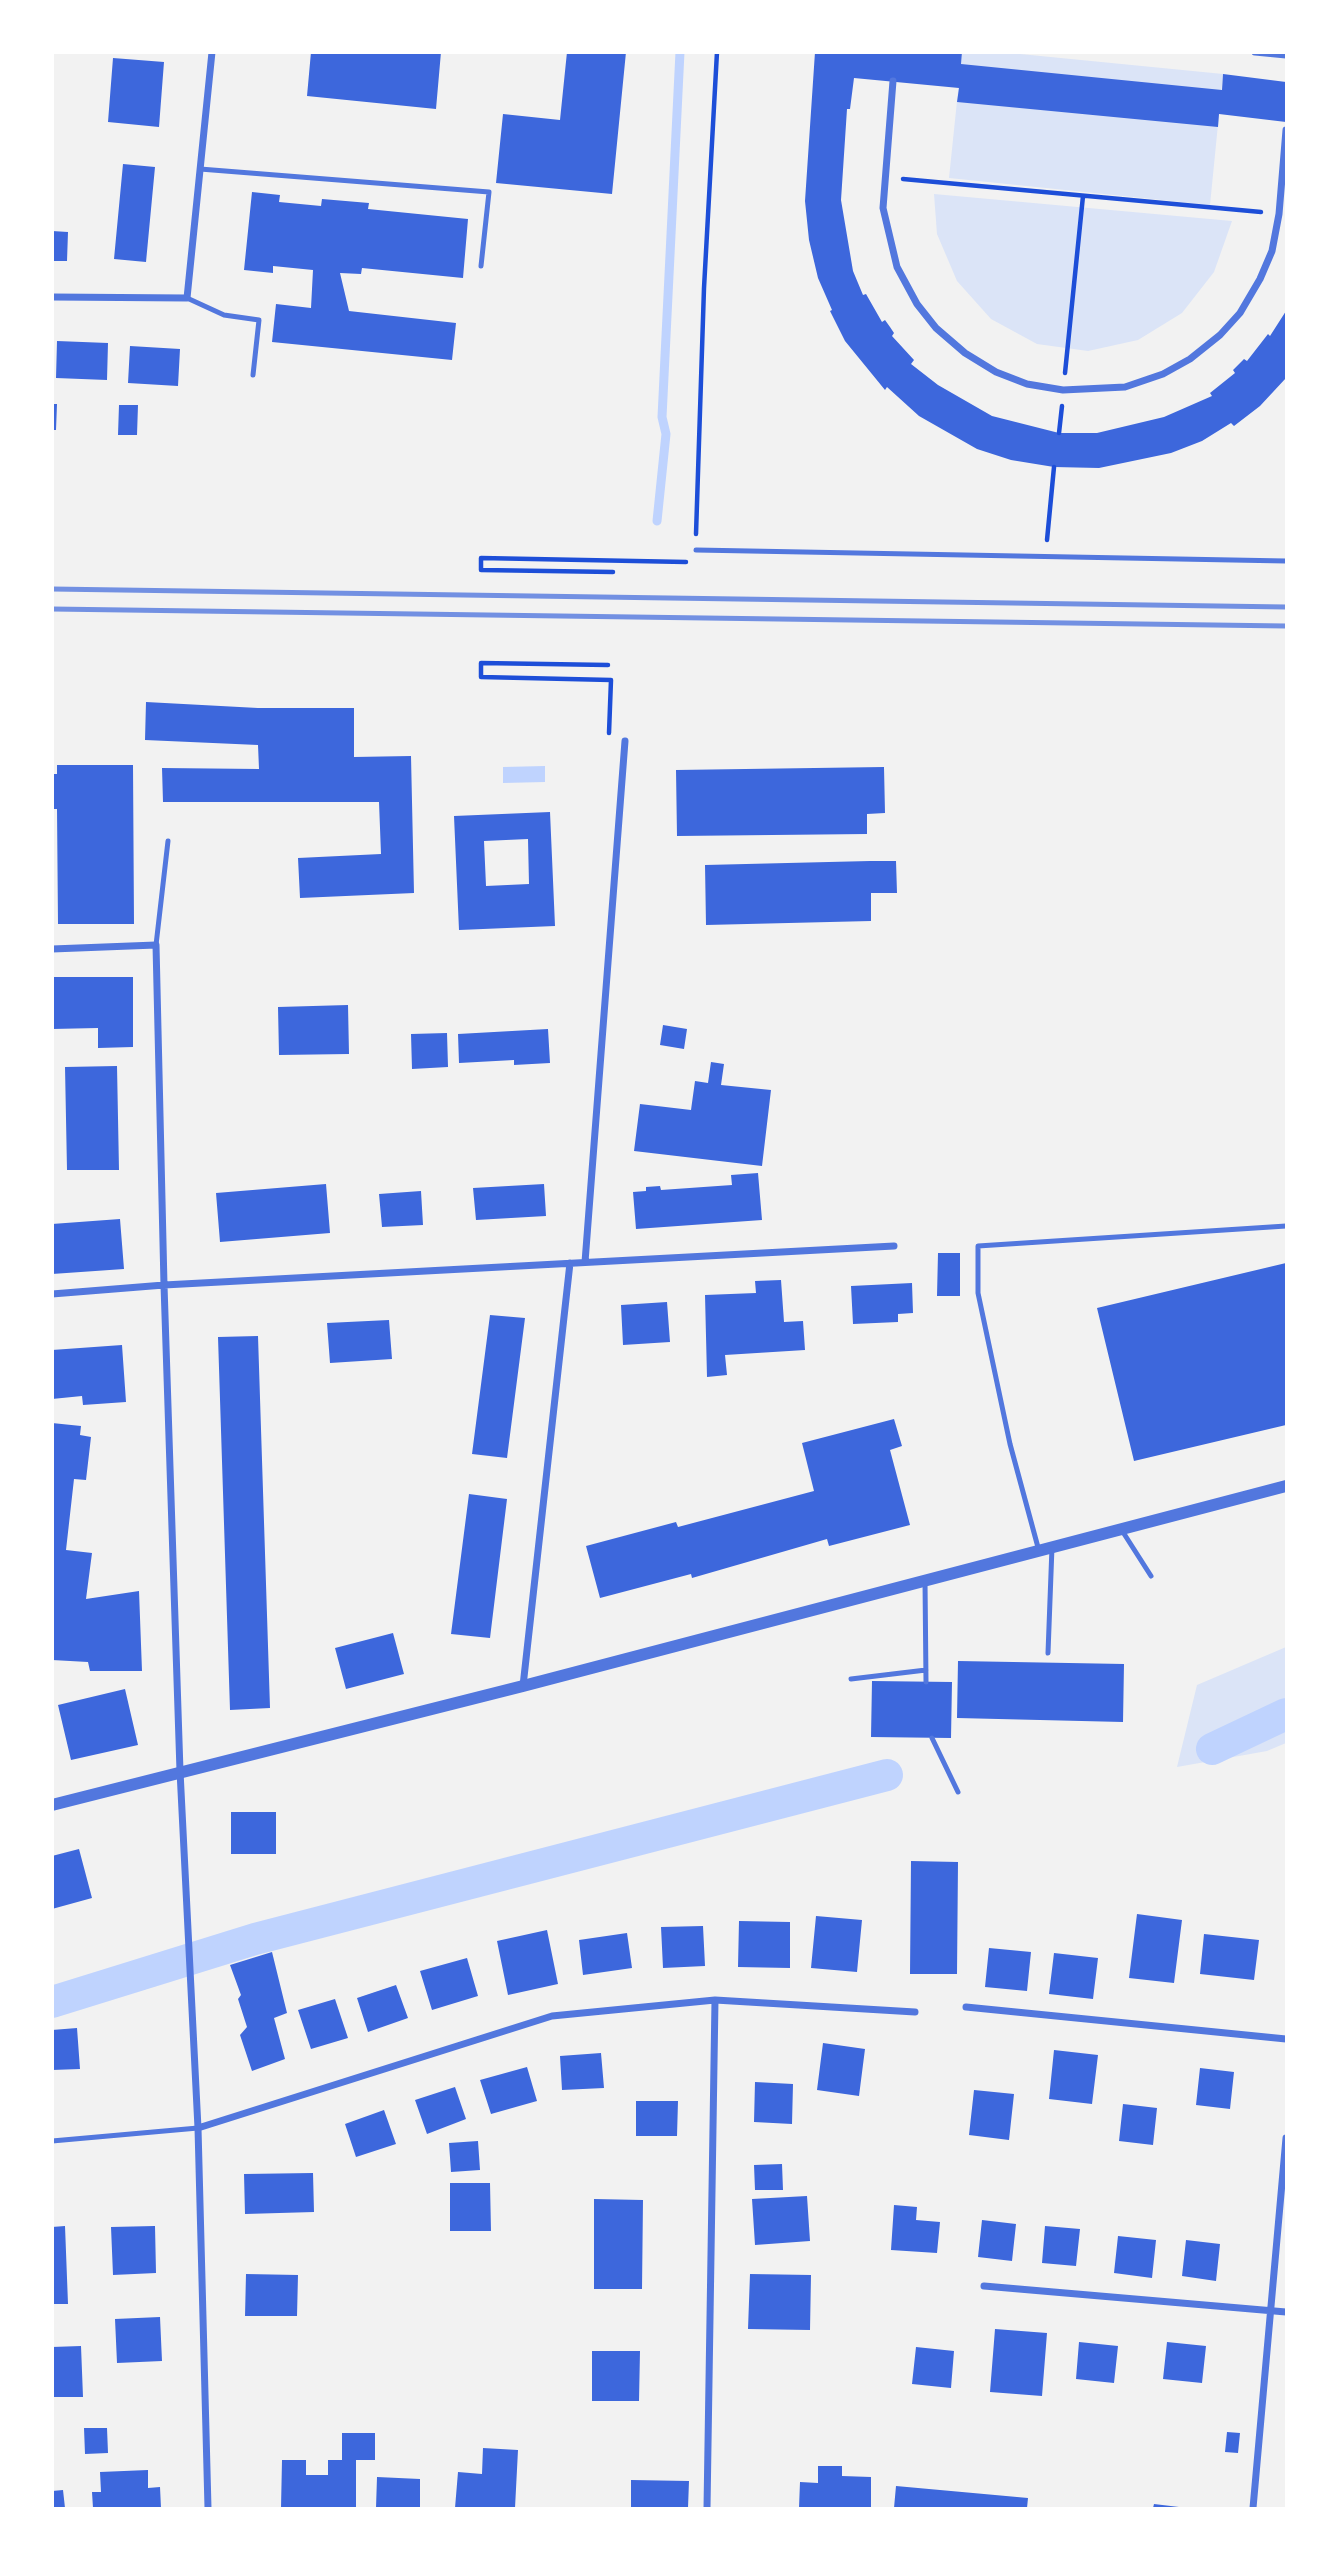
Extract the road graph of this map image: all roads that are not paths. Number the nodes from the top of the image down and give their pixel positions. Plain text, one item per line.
1 (212, 52) edge
2 (1255, 52) edge
3 (1286, 55) edge
4 (893, 82) dead end
5 (1286, 130) edge
6 (200, 169) junction
7 (481, 266) dead end
8 (52, 297) edge
9 (187, 298) junction
10 (253, 375) dead end
11 (696, 550) road end
12 (1286, 561) edge
13 (625, 741) dead end
14 (168, 841) dead end
15 (156, 945) junction
16 (52, 949) edge
17 (1286, 1226) edge
18 (894, 1246) dead end
19 (585, 1262) junction
20 (570, 1263) junction
21 (164, 1285) junction
22 (52, 1294) edge
23 (1286, 1486) edge
24 (1121, 1529) junction
25 (1052, 1547) junction
26 (1039, 1551) junction
27 (1151, 1576) dead end
28 (925, 1581) junction
29 (1048, 1653) dead end
30 (926, 1670) junction
31 (851, 1679) dead end
32 (926, 1682) dead end
33 (523, 1686) junction
34 (932, 1738) dead end
35 (180, 1771) junction
36 (958, 1792) dead end
37 (52, 1805) edge
38 (715, 2000) junction
39 (966, 2007) dead end
40 (915, 2012) dead end
41 (1286, 2039) edge
42 (198, 2128) junction
43 (1286, 2138) edge
44 (52, 2141) edge
45 (984, 2286) dead end
46 (1271, 2311) junction
47 (1286, 2312) edge
48 (208, 2508) edge
49 (707, 2508) edge
50 (1253, 2508) edge

1 - 6 street
2 - 3 street
4 - 5 street
6 - 7 lane
6 - 9 street
8 - 9 street
9 - 10 lane
11 - 12 lane
13 - 19 street
14 - 15 lane
15 - 16 street
15 - 21 street
17 - 26 lane
18 - 19 street
19 - 20 street
20 - 21 street
20 - 33 street
21 - 22 street
21 - 35 street
23 - 24 street
24 - 25 street
24 - 27 lane
25 - 26 street
25 - 29 lane
26 - 28 street
28 - 30 lane
28 - 33 street
30 - 31 lane
30 - 32 lane
33 - 35 street
34 - 36 lane
35 - 37 street
35 - 42 street
38 - 40 street
38 - 42 street
38 - 49 street
39 - 41 street
42 - 44 lane
42 - 48 street
43 - 46 street
45 - 46 street
46 - 47 street
46 - 50 street

